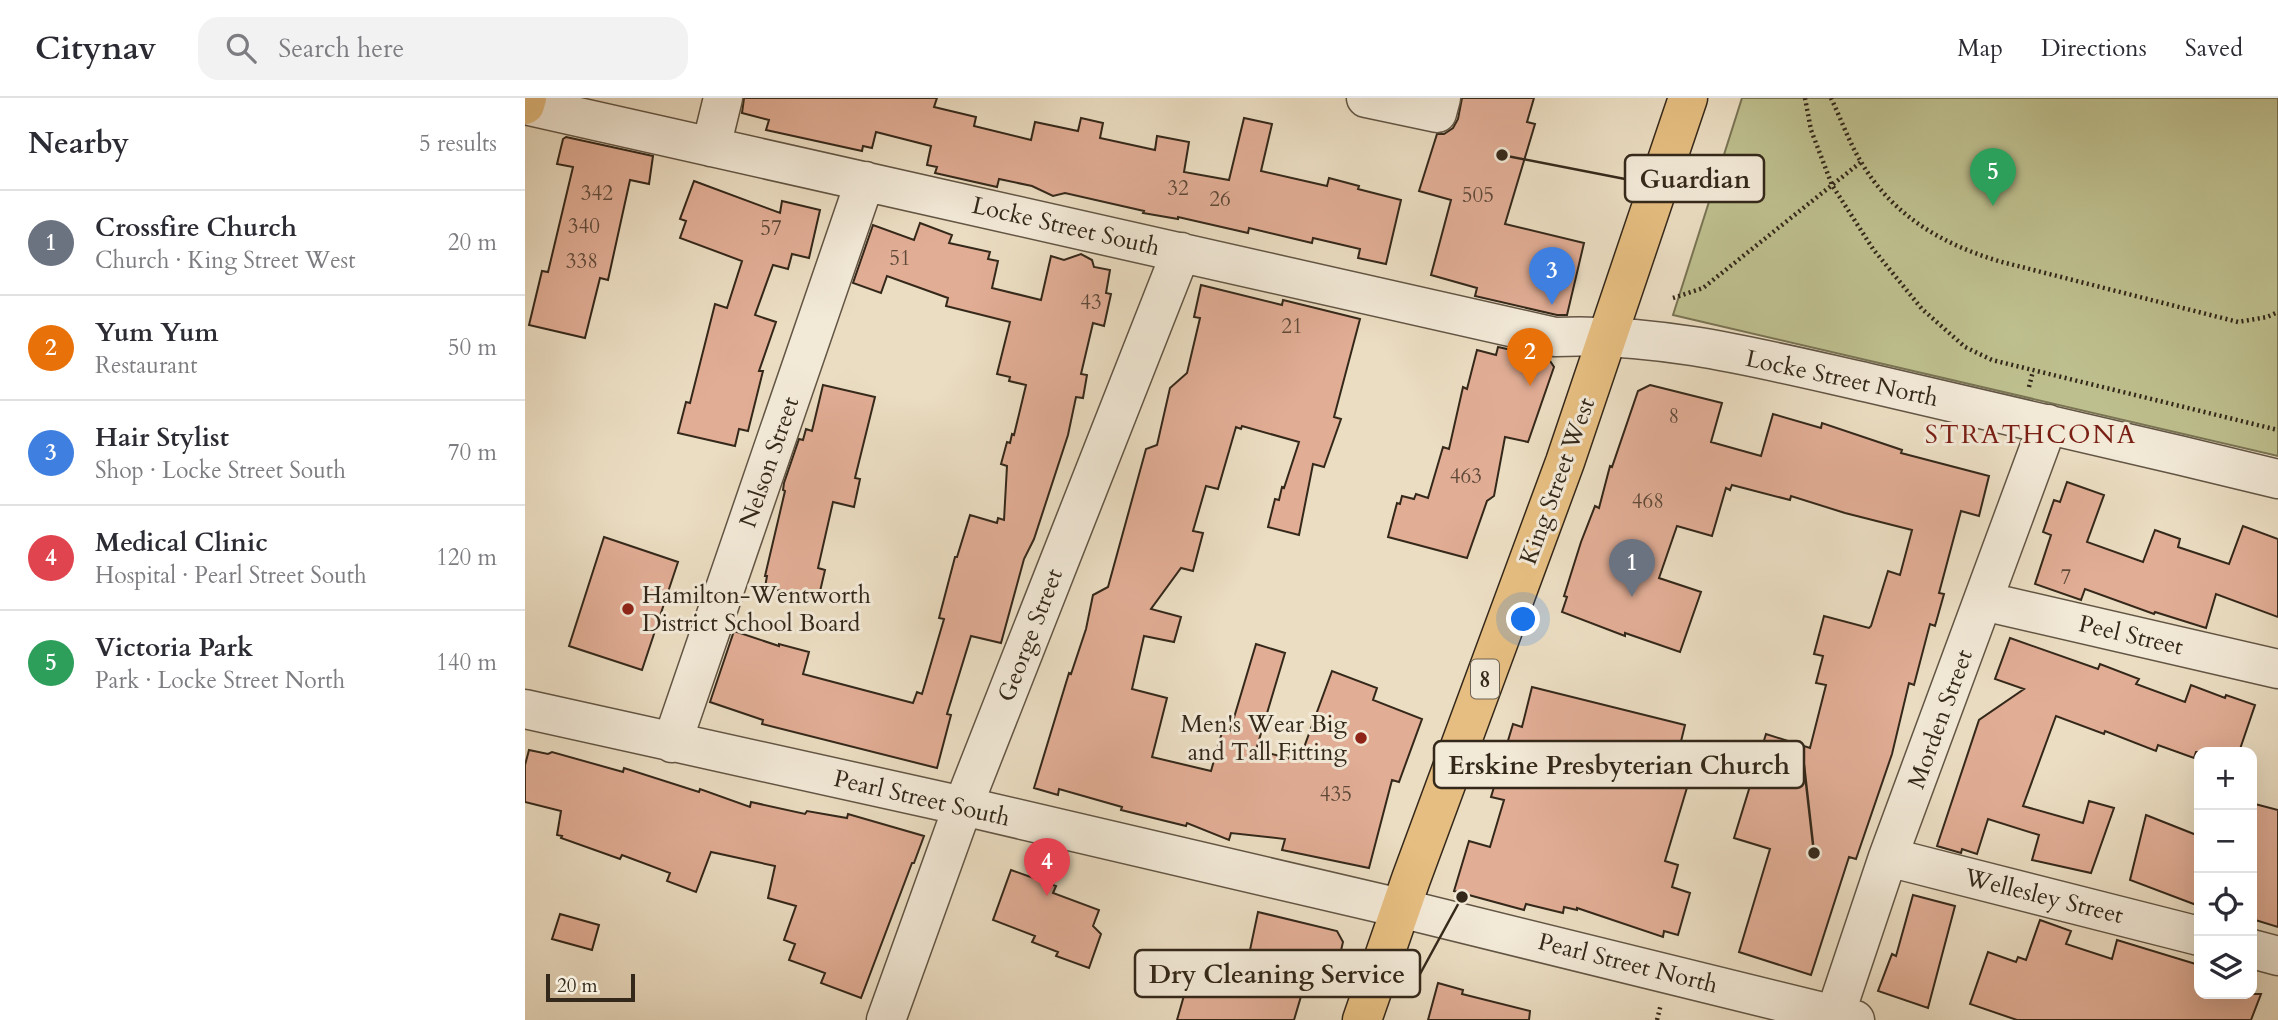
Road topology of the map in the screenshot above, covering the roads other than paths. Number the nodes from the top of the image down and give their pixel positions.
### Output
1 (527, 98) edge
2 (723, 98) edge
3 (1366, 98) edge
4 (1441, 98) edge
5 (1688, 98) edge
6 (525, 105) edge
7 (712, 146) junction
8 (865, 181) junction
9 (1181, 252) junction
10 (1608, 337) junction
11 (2048, 424) junction
12 (2278, 479) edge
13 (1983, 601) junction
14 (2278, 669) edge
15 (525, 709) edge
16 (673, 743) junction
17 (963, 806) junction
18 (1888, 857) junction
19 (1401, 908) junction
20 (2194, 935) edge
21 (2257, 950) edge
22 (2278, 956) edge
23 (1845, 1017) edge
24 (886, 1020) edge
25 (1362, 1020) edge

1 - 6 main road
2 - 7 street
3 - 4 street
5 - 10 main road, King Street West / 8
6 - 7 street, Locke Street South
7 - 8 street, Locke Street South
8 - 9 street, Locke Street South
8 - 16 street, Nelson Street
9 - 10 street, Locke Street South
9 - 17 street, George Street
10 - 11 street, Locke Street North
10 - 19 main road, King Street West / 8
11 - 12 street, Locke Street North
11 - 13 street, Morden Street
13 - 14 street, Peel Street
13 - 18 street, Morden Street
15 - 16 street, Pearl Street South
16 - 17 street, Pearl Street South
17 - 19 street, Pearl Street South
17 - 24 street, George Street
18 - 20 street, Wellesley Street
18 - 23 street, Morden Street
19 - 23 street, Pearl Street North
19 - 25 main road, King Street West / 8
21 - 22 street

